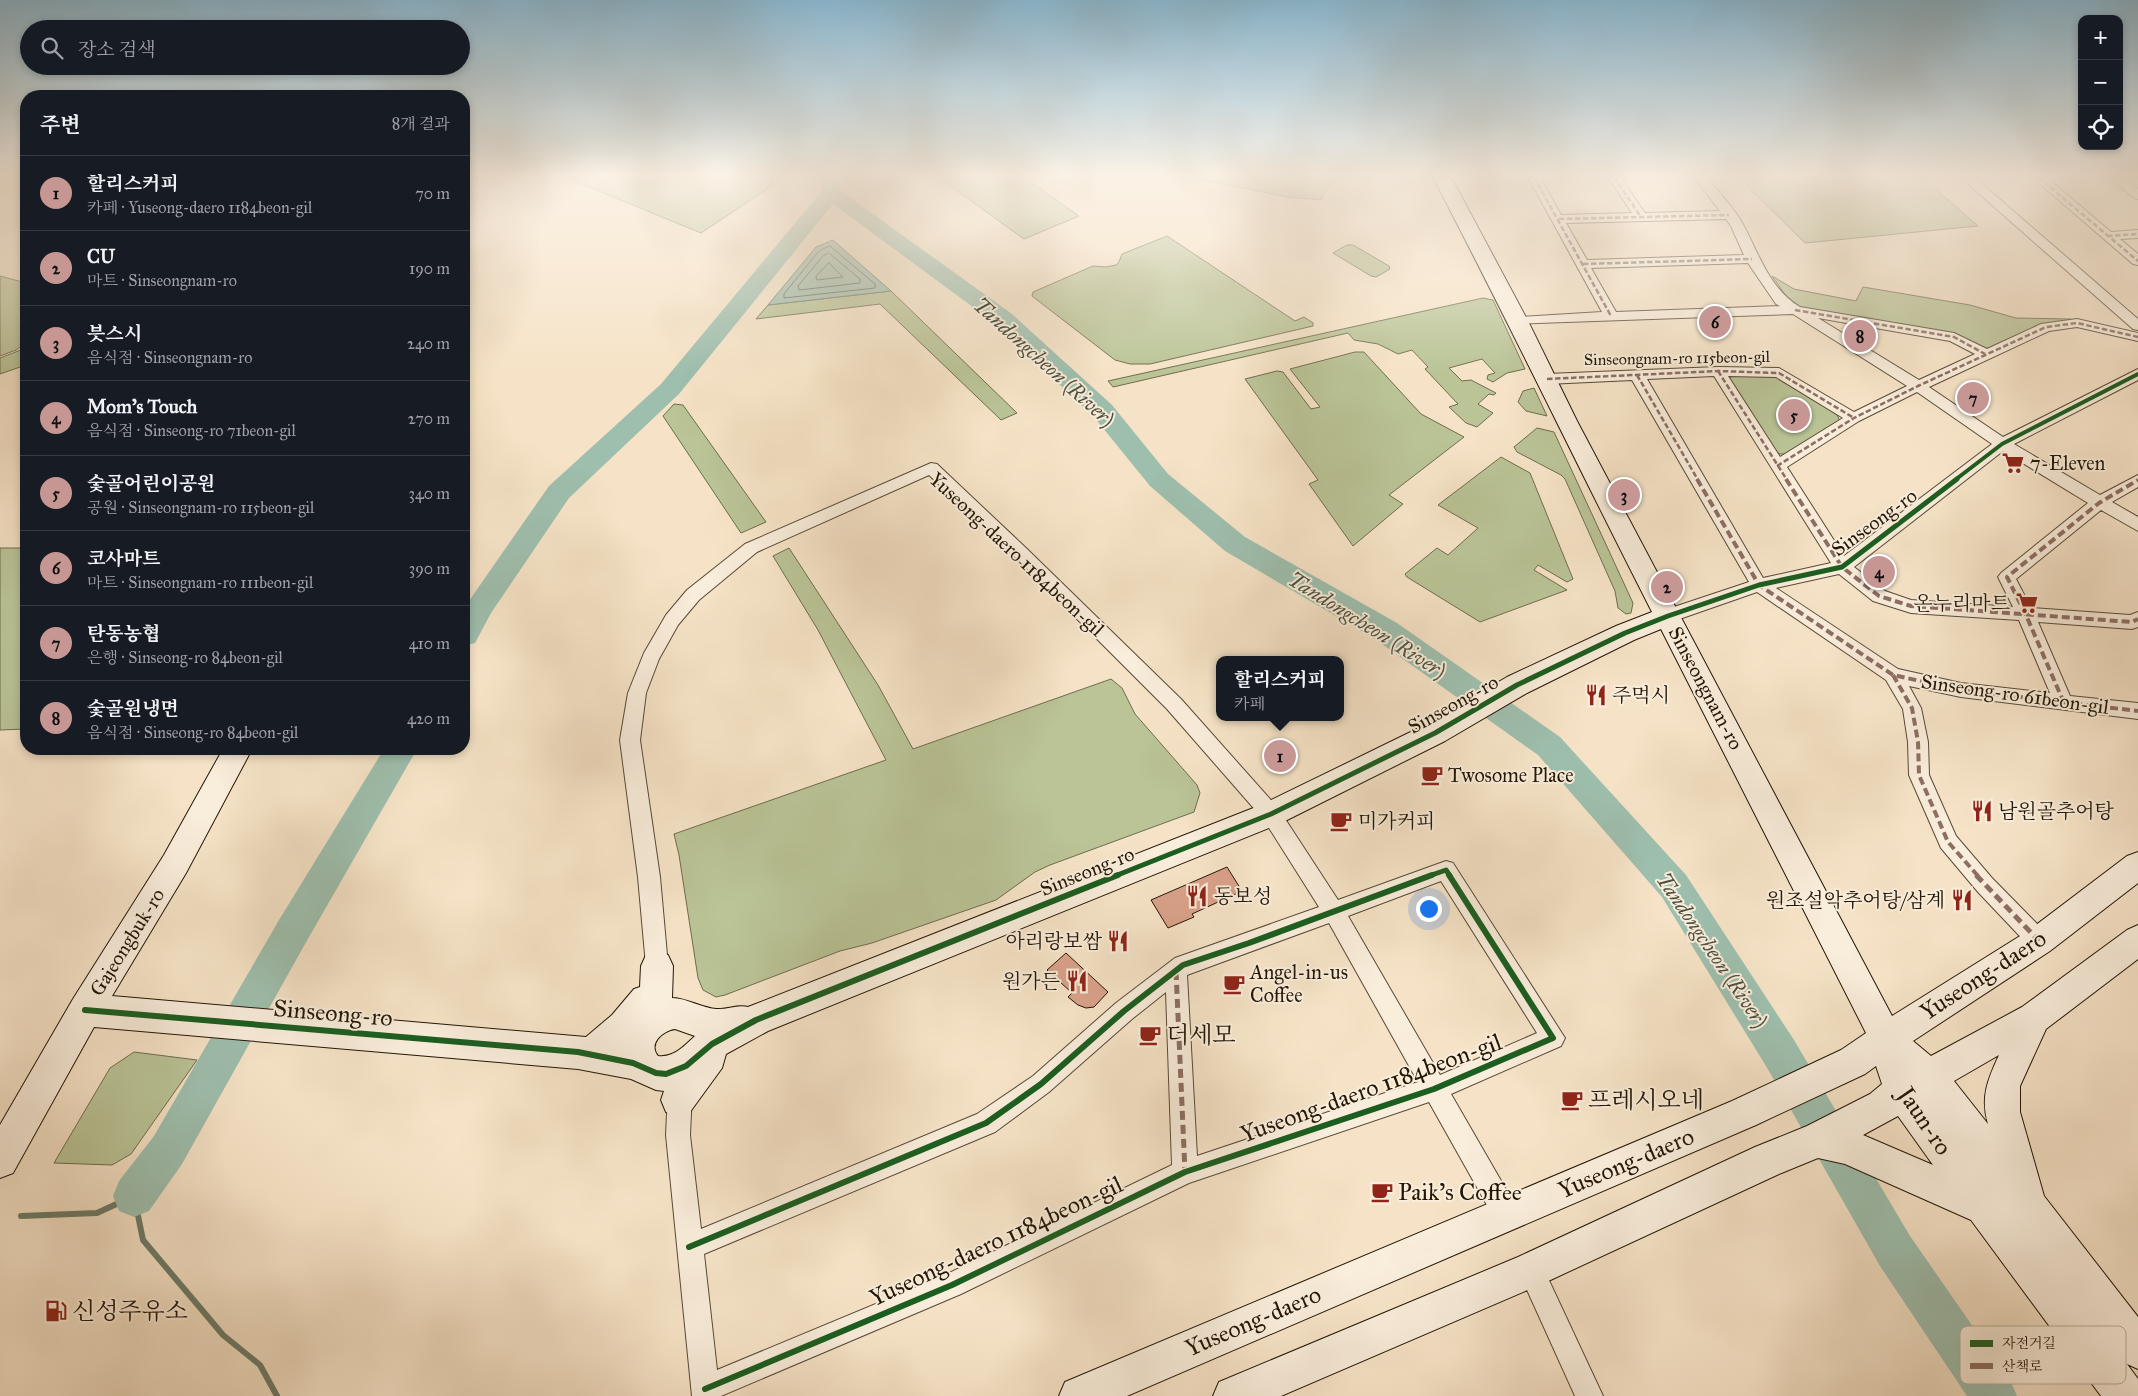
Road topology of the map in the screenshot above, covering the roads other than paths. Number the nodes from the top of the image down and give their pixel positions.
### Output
1 (1476, 242) edge
2 (1571, 242) edge
3 (1746, 242) edge
4 (2041, 242) edge
5 (2115, 242) edge
6 (1752, 259) junction
7 (2138, 261) edge
8 (1583, 264) junction
9 (1795, 310) junction
10 (1612, 316) junction
11 (1518, 321) junction
12 (2138, 326) edge
13 (2138, 337) edge
14 (1985, 354) junction
15 (1718, 371) junction
16 (2138, 374) edge
17 (1637, 375) junction
18 (1547, 379) junction
19 (1918, 386) junction
20 (1854, 418) junction
21 (2002, 444) junction
22 (1777, 466) junction
23 (2138, 480) edge
24 (2099, 503) junction
25 (2138, 525) edge
26 (1842, 567) junction
27 (1759, 585) junction
28 (2026, 615) junction
29 (1668, 616) junction
30 (2138, 619) edge
31 (1893, 675) junction
32 (2064, 702) junction
33 (2138, 711) edge
34 (235, 755) edge
35 (1271, 814) junction
36 (2138, 865) edge
37 (1334, 912) junction
38 (2138, 940) edge
39 (2039, 941) junction
40 (1176, 972) junction
41 (659, 978) junction
42 (85, 1010) junction
43 (687, 1017) junction
44 (2034, 1018) junction
45 (739, 1026) junction
46 (645, 1030) junction
47 (1886, 1040) junction
48 (592, 1053) junction
49 (671, 1078) junction
50 (1434, 1089) junction
51 (1904, 1091) junction
52 (678, 1135) joint
53 (1818, 1140) junction
54 (0, 1160) edge
55 (1185, 1172) junction
56 (1984, 1206) junction
57 (2030, 1208) junction
58 (1506, 1214) junction
59 (689, 1247) junction
60 (1531, 1270) junction
61 (2074, 1326) edge
62 (2120, 1326) edge
63 (2126, 1333) edge
64 (2138, 1349) edge
65 (2117, 1384) edge
66 (705, 1392) edge
67 (1079, 1396) edge
68 (1233, 1396) edge
69 (1589, 1396) edge
70 (2126, 1396) edge

1 - 11 street, Sinseongnam-ro
2 - 8 street
3 - 6 street
4 - 12 street
5 - 7 street
6 - 8 street
6 - 9 street
8 - 10 street
9 - 10 street
9 - 14 street
9 - 19 street
10 - 11 street
11 - 18 street, Sinseongnam-ro
13 - 14 street
14 - 19 street
15 - 17 street, Sinseongnam-ro 115beon-gil
15 - 20 street, Sinseongnam-ro 115beon-gil
15 - 22 street
16 - 21 street, Sinseong-ro
17 - 18 street, Sinseongnam-ro 115beon-gil
17 - 27 street
18 - 29 street, Sinseongnam-ro
19 - 20 street
19 - 21 street
20 - 22 street
21 - 24 street
21 - 26 street, Sinseong-ro
22 - 26 street
23 - 24 street
24 - 25 street
24 - 28 street
26 - 27 street, Sinseong-ro
26 - 28 street
27 - 29 street, Sinseong-ro
27 - 31 street, Sinseong-ro 61beon-gil
28 - 30 street
28 - 32 street
29 - 35 street, Sinseong-ro
29 - 47 street, Sinseongnam-ro
31 - 32 street, Sinseong-ro 61beon-gil
31 - 39 street, Sinseong-ro 61beon-gil
32 - 33 street, Sinseong-ro 61beon-gil
34 - 42 street, Gajeongbuk-ro
35 - 37 street, Yuseong-daero 1184beon-gil
35 - 41 street, Yuseong-daero 1184beon-gil
35 - 45 street, Sinseong-ro
36 - 39 street, Yuseong-daero
37 - 40 street, Yuseong-daero 1184beon-gil
37 - 50 street, Yuseong-daero 1184beon-gil
37 - 50 street, Yuseong-daero 1184beon-gil
38 - 44 street
39 - 47 street, Yuseong-daero
40 - 55 street
40 - 59 street, Yuseong-daero 1184beon-gil
41 - 43 street
41 - 45 street
41 - 46 street
41 - 48 street
42 - 48 street, Sinseong-ro
42 - 54 street, Gajeongbuk-ro
43 - 45 street
43 - 46 street
43 - 49 street
44 - 51 street
44 - 57 street
45 - 49 street
45 - 49 street
46 - 48 street
46 - 49 street
47 - 51 street, Jaun-ro
47 - 58 street, Yuseong-daero
48 - 49 street
49 - 52 street
50 - 55 street, Yuseong-daero 1184beon-gil
50 - 58 street, Yuseong-daero 1184beon-gil
51 - 53 street
51 - 56 street, Jaun-ro
51 - 57 street, Jaun-ro
52 - 59 street, Yuseong-daero 1184beon-gil
53 - 56 street
53 - 60 street
55 - 66 street, Yuseong-daero 1184beon-gil
56 - 61 street, Jaun-ro
57 - 62 street, Jaun-ro
58 - 67 street, Yuseong-daero
59 - 66 street, Yuseong-daero 1184beon-gil
60 - 68 street
60 - 69 street
63 - 64 street, Jaun-ro
65 - 70 street, Jaun-ro

